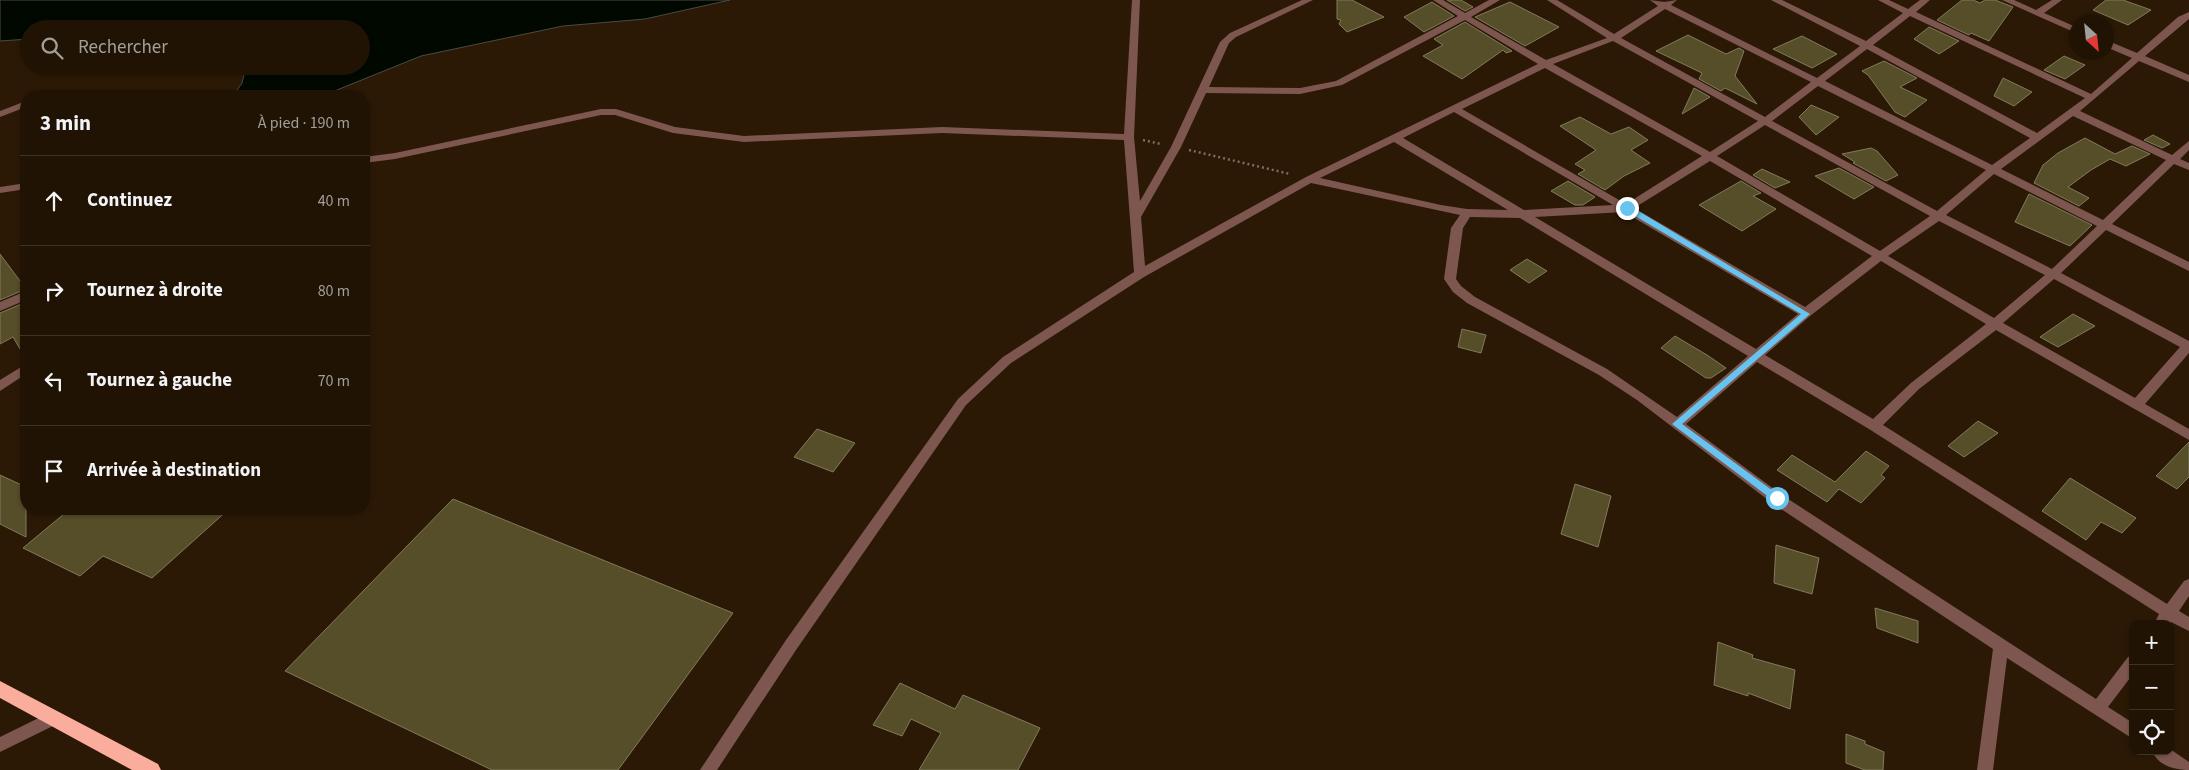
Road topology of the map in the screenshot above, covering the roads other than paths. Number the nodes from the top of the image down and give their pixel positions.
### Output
1 (1136, 0) edge
2 (1309, 0) edge
3 (1436, 0) edge
4 (1496, 0) edge
5 (1550, 0) edge
6 (1654, 0) edge
7 (1673, 0) edge
8 (1775, 0) edge
9 (1882, 0) edge
10 (1926, 0) edge
11 (2006, 0) edge
12 (2058, 0) edge
13 (1664, 6) junction
14 (1910, 13) junction
15 (2036, 13) junction
16 (2189, 15) edge
17 (1467, 16) junction
18 (2069, 27) edge
19 (1614, 38) junction
20 (1868, 46) junction
21 (2114, 47) edge
22 (2140, 58) junction
23 (1545, 64) junction
24 (2189, 79) edge
25 (1820, 82) junction
26 (1202, 90) junction
27 (2092, 98) junction
28 (20, 106) edge
29 (1455, 109) junction
30 (2073, 112) junction
31 (0, 114) edge
32 (1767, 120) junction
33 (1129, 136) junction
34 (1394, 137) junction
35 (2037, 137) junction
36 (2189, 144) edge
37 (1710, 156) junction
38 (2172, 158) junction
39 (370, 159) edge
40 (2189, 166) edge
41 (1992, 170) junction
42 (1310, 179) junction
43 (20, 187) edge
44 (0, 190) edge
45 (1627, 208) junction
46 (1467, 213) junction
47 (1521, 214) junction
48 (1136, 216) junction
49 (1938, 216) junction
50 (2105, 226) junction
51 (1880, 256) junction
52 (2189, 267) edge
53 (1140, 274) junction
54 (2053, 274) junction
55 (20, 298) edge
56 (0, 307) edge
57 (1806, 314) junction
58 (1995, 324) junction
59 (2189, 345) edge
60 (1758, 356) junction
61 (20, 372) edge
62 (0, 386) edge
63 (2137, 405) junction
64 (1676, 424) junction
65 (1874, 426) junction
66 (2189, 435) edge
67 (2189, 586) edge
68 (2165, 618) edge
69 (2189, 625) edge
70 (2001, 646) junction
71 (2131, 665) edge
72 (0, 689) edge
73 (2098, 708) junction
74 (53, 718) junction
75 (2129, 729) edge
76 (0, 745) edge
77 (2166, 755) edge
78 (151, 770) edge
79 (708, 770) edge
80 (1985, 770) edge
81 (2187, 770) edge

1 - 33 street
2 - 26 street
3 - 17 street
4 - 17 street
5 - 19 street
6 - 13 street
7 - 13 street
8 - 20 street
9 - 14 street
10 - 14 street
11 - 15 street
12 - 15 street
13 - 19 street
13 - 25 street
14 - 20 street
14 - 27 street
15 - 18 street
16 - 22 street
17 - 23 street
17 - 26 street
19 - 23 street
19 - 32 street
20 - 25 street
20 - 35 street
21 - 22 street
22 - 24 street
22 - 27 street
23 - 29 street
23 - 37 street
25 - 32 street
25 - 41 street
26 - 48 street
27 - 30 street
28 - 31 street
29 - 34 street
29 - 45 street
30 - 35 street
30 - 38 street
32 - 37 street
32 - 49 street
33 - 39 street
33 - 48 street
34 - 42 street
34 - 47 street
35 - 41 street
36 - 38 street
37 - 45 street
37 - 51 street
38 - 40 street
38 - 50 street
41 - 49 street
41 - 50 street
42 - 46 street
42 - 53 street
43 - 44 street
45 - 47 street
45 - 57 street
46 - 47 street
46 - 64 street
47 - 60 street
48 - 53 street
49 - 51 street
49 - 54 street
50 - 52 street
50 - 54 street
51 - 57 street
51 - 58 street
53 - 79 street
54 - 58 street
54 - 59 street
55 - 56 street
57 - 60 street
58 - 63 street
58 - 65 street
59 - 63 street
60 - 64 street
60 - 65 street
61 - 62 street
63 - 66 street
64 - 70 street
65 - 68 street
67 - 68 street
68 - 69 street
70 - 73 street
70 - 80 street
71 - 73 street
72 - 74 highway
73 - 75 street
74 - 76 street
74 - 78 highway
77 - 81 street

